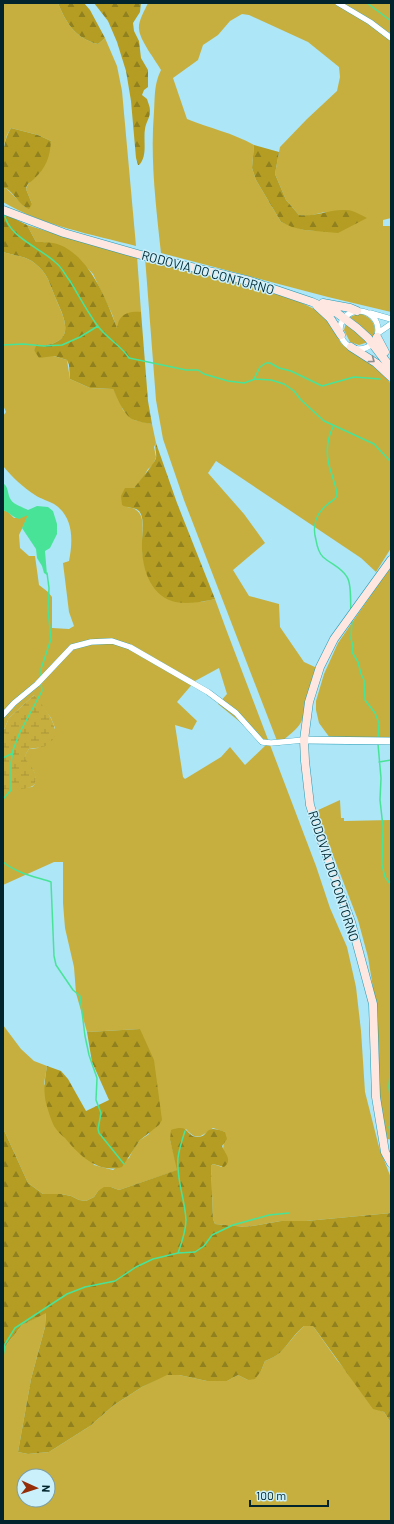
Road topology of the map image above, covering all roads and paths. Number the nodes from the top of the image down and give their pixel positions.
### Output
1 (338, 3) edge
2 (391, 38) edge
3 (3, 210) edge
4 (312, 302) junction
5 (357, 311) junction
6 (367, 312) junction
7 (344, 318) junction
8 (391, 319) edge
9 (391, 324) edge
10 (341, 335) junction
11 (376, 338) junction
12 (351, 347) junction
13 (391, 365) edge
14 (391, 368) edge
15 (391, 377) edge
16 (391, 560) edge
17 (3, 715) edge
18 (304, 740) junction
19 (391, 741) edge
20 (391, 1163) edge

1 - 2 street
3 - 4 main road, RODOVIA DO CONTORNO
4 - 5 main road
4 - 7 main road, RODOVIA DO CONTORNO
4 - 10 main road
5 - 6 street
5 - 7 street
6 - 8 street
6 - 11 street
7 - 10 street
7 - 11 main road, RODOVIA DO CONTORNO
9 - 11 street
10 - 12 street
11 - 12 street
11 - 13 main road
11 - 14 main road, RODOVIA DO CONTORNO
12 -> 15 main road
16 - 18 main road, RODOVIA DO CONTORNO
17 - 18 street
18 - 19 street
18 - 20 main road, RODOVIA DO CONTORNO

